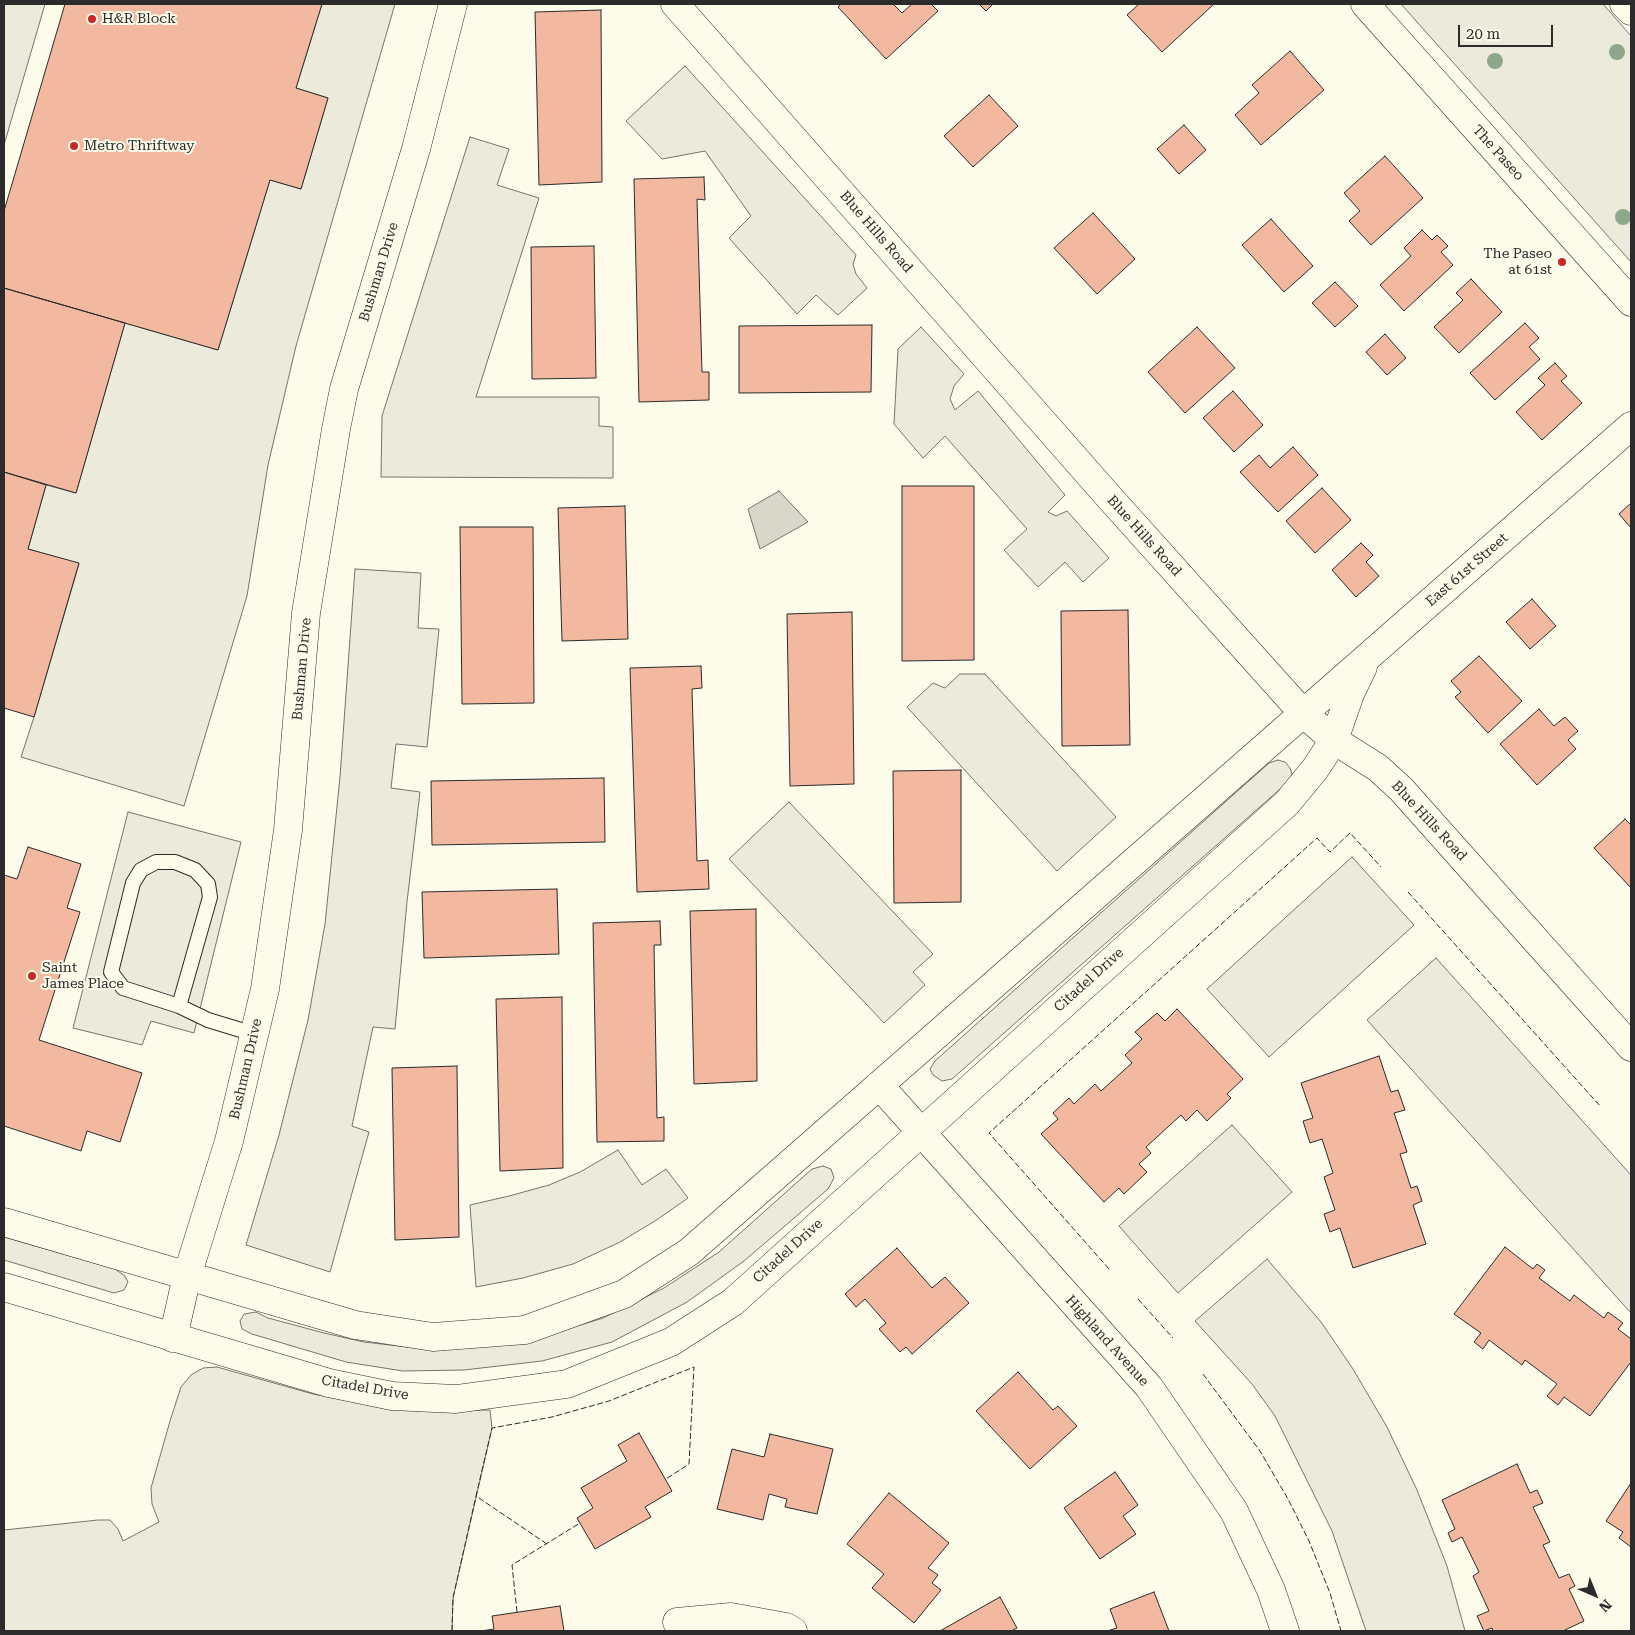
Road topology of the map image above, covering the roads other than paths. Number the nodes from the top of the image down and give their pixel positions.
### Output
1 (453, 4) edge
2 (676, 4) edge
3 (1365, 4) edge
4 (1624, 4) edge
5 (1631, 12) edge
6 (1631, 302) edge
7 (1631, 426) edge
8 (1369, 656) junction
9 (1303, 713) junction
10 (1334, 740) junction
11 (180, 1006) junction
12 (254, 1034) junction
13 (1631, 1047) edge
14 (879, 1085) junction
15 (921, 1132) junction
16 (4, 1222) edge
17 (187, 1276) junction
18 (4, 1287) edge
19 (173, 1338) junction
20 (677, 1622) dead end
21 (793, 1631) edge
22 (1285, 1631) edge

1 - 12 street, Bushman Drive
2 - 9 street, Blue Hills Road
3 - 6 street, The Paseo
4 - 5 street
7 - 8 street, East 61st Street
8 - 9 street, East 61st Street
8 - 10 street, Citadel Drive
9 - 10 street, Blue Hills Road
9 - 14 street
10 - 13 street, Blue Hills Road
10 - 15 street, Citadel Drive
11 - 11 lane
11 - 12 lane
12 - 17 street, Bushman Drive
14 - 15 street, Highland Avenue
14 - 17 street
15 - 19 street, Citadel Drive
15 - 22 street, Highland Avenue
16 - 17 street
17 - 19 street, Bushman Drive
18 - 19 street, Citadel Drive
20 - 21 street

